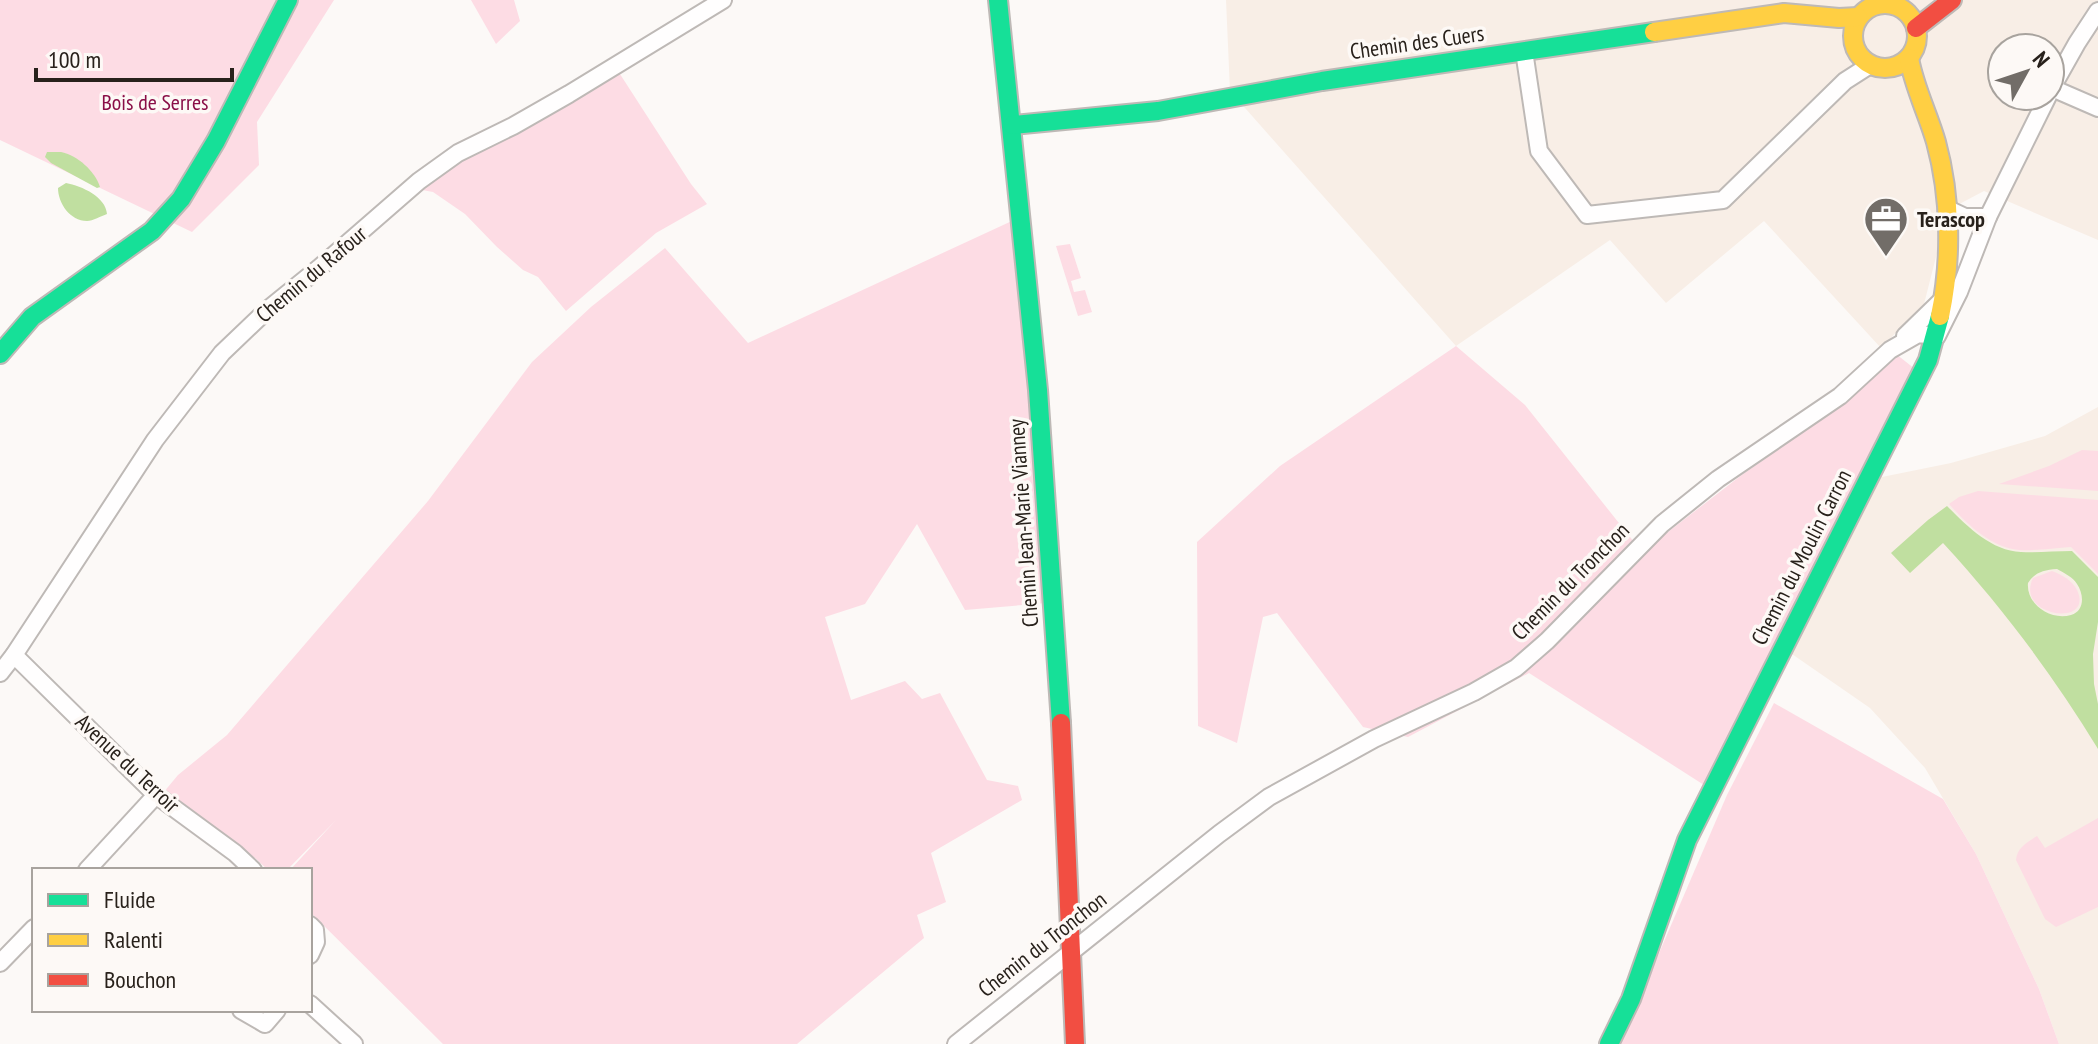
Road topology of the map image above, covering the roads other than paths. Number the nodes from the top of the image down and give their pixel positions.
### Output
1 (288, 0) edge
2 (723, 0) edge
3 (998, 0) edge
4 (1950, 0) edge
5 (1896, 8) edge
6 (2098, 11) edge
7 (1858, 17) junction
8 (1828, 19) junction
9 (1524, 51) junction
10 (1860, 54) junction
11 (1901, 62) junction
12 (2066, 63) edge
13 (2066, 97) edge
14 (2098, 108) edge
15 (2040, 112) edge
16 (1013, 125) junction
17 (1948, 209) junction
18 (1988, 217) junction
19 (1941, 301) junction
20 (1937, 336) junction
21 (1890, 350) junction
22 (0, 354) edge
23 (5, 663) edge
24 (156, 795) junction
25 (89, 868) edge
26 (248, 868) edge
27 (312, 927) edge
28 (32, 930) edge
29 (1072, 950) junction
30 (312, 951) edge
31 (0, 963) edge
32 (312, 1006) edge
33 (244, 1012) edge
34 (275, 1012) edge
35 (354, 1044) edge
36 (956, 1044) edge
37 (1075, 1044) edge
38 (1609, 1044) edge

1 - 22 street
2 - 23 street, Chemin du Rafour
3 - 16 street, Chemin Jean-Marie Vianney
4 - 5 street
5 - 7 street
5 - 11 street
6 - 12 street, Chemin du Moulin Carron
7 - 8 street, Chemin des Cuers
7 - 10 street
8 - 9 street, Chemin des Cuers
8 - 10 street
9 - 10 street
9 - 16 street, Chemin des Cuers
10 - 11 street
11 - 17 street
13 - 14 street
15 - 18 street, Chemin du Moulin Carron
16 - 29 street, Chemin Jean-Marie Vianney
17 - 18 street
17 - 19 street
18 - 20 street, Chemin du Moulin Carron
19 - 20 street
19 - 21 street
20 - 21 street, Chemin du Tronchon
20 - 38 street, Chemin du Moulin Carron
21 - 29 street, Chemin du Tronchon
23 - 24 street, Avenue du Terroir
24 - 25 street
24 - 26 street, Avenue du Terroir
27 - 30 street
28 - 31 street
29 - 36 street, Chemin du Tronchon
29 - 37 street, Chemin Jean-Marie Vianney
32 - 35 street
33 - 34 street

